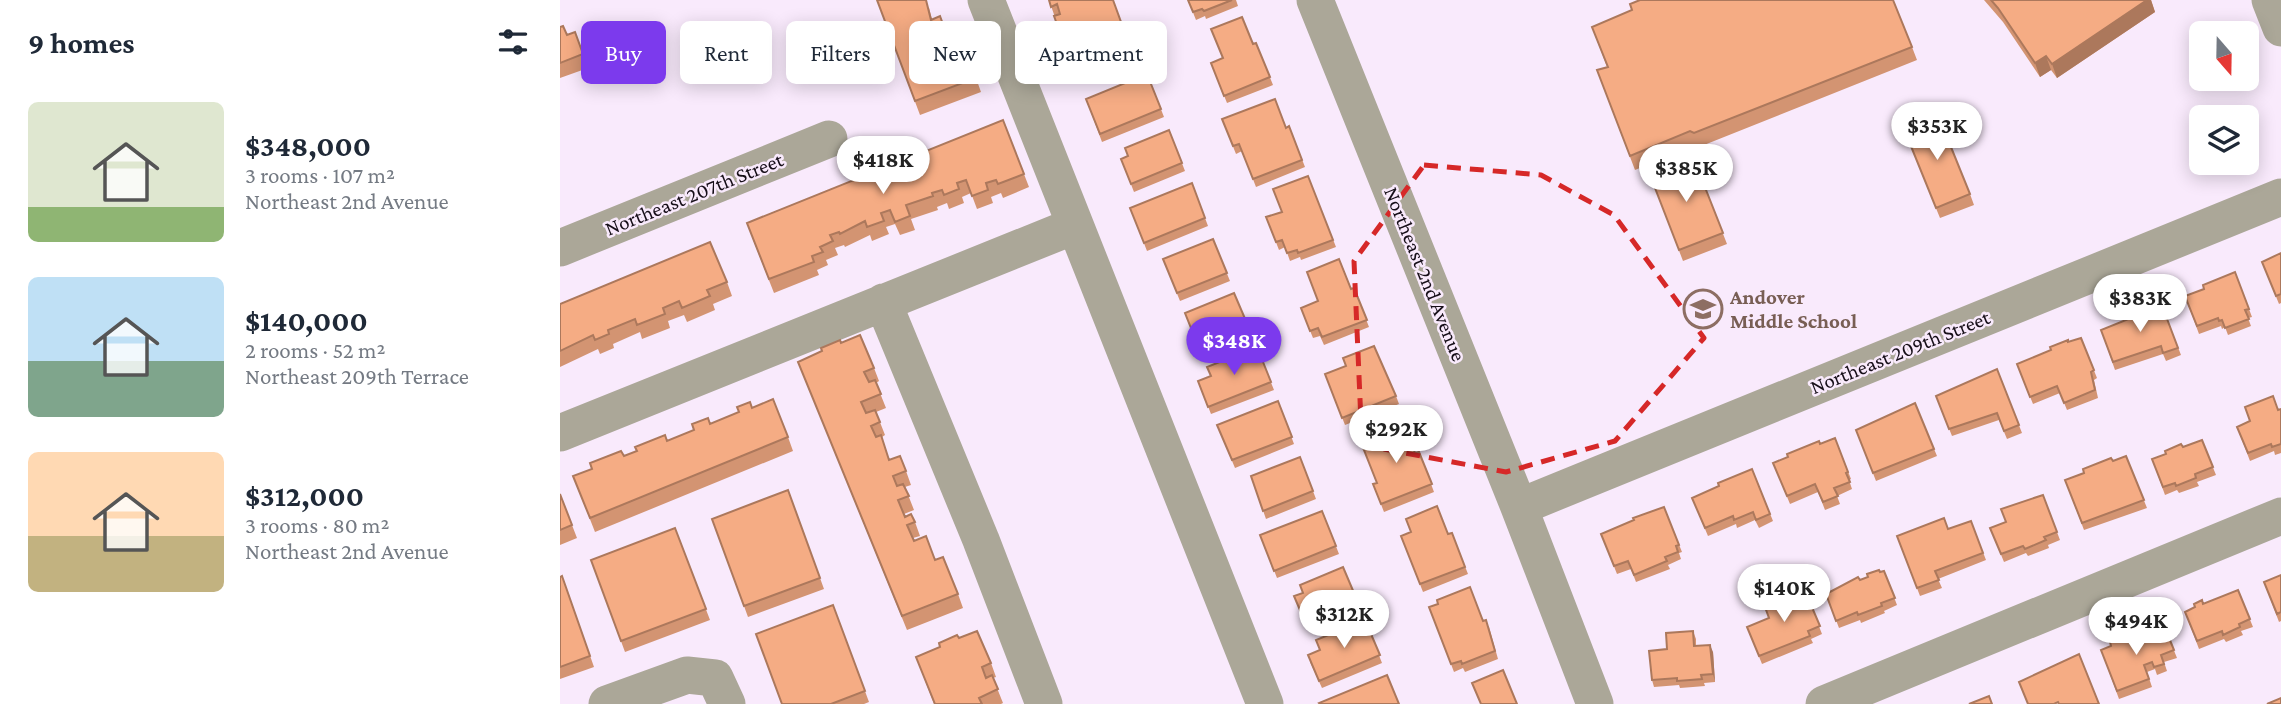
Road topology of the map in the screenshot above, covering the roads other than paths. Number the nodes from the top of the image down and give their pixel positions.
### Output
1 (986, 0) edge
2 (1315, 0) edge
3 (2270, 0) edge
4 (2281, 28) edge
5 (829, 139) dead end
6 (2281, 197) edge
7 (1074, 226) junction
8 (560, 248) edge
9 (883, 302) junction
10 (560, 433) edge
11 (1519, 507) junction
12 (2281, 516) edge
13 (607, 704) edge
14 (727, 704) edge
15 (1044, 704) edge
16 (1265, 704) edge
17 (1595, 704) edge
18 (1824, 704) edge

1 - 7 street
2 - 11 street, Northeast 2nd Avenue
3 - 4 street
5 - 8 street, Northeast 207th Street
6 - 11 street, Northeast 209th Street
7 - 9 street
7 - 16 street
9 - 10 street
9 - 15 street
11 - 17 street, Northeast 2nd Avenue
12 - 18 street
13 - 14 street

